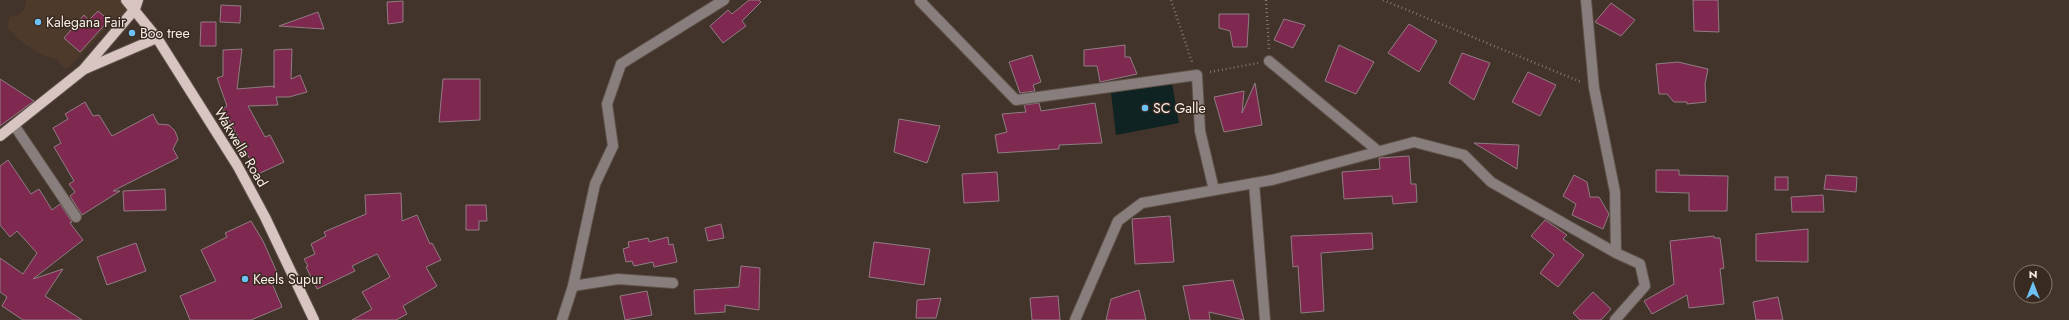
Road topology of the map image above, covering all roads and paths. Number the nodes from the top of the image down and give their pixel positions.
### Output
1 (126, 0) edge
2 (724, 0) edge
3 (922, 0) edge
4 (1171, 0) edge
5 (1266, 0) edge
6 (1384, 0) edge
7 (1586, 0) edge
8 (136, 4) edge
9 (157, 38) junction
10 (1269, 60) junction
11 (83, 70) junction
12 (1197, 75) junction
13 (1594, 88) junction
14 (14, 125) junction
15 (0, 136) edge
16 (1378, 151) junction
17 (1254, 183) junction
18 (1214, 190) junction
19 (76, 217) dead end
20 (1616, 253) junction
21 (673, 284) dead end
22 (573, 286) junction
23 (314, 320) edge
24 (562, 320) edge
25 (1075, 320) edge
26 (1265, 320) edge
27 (1615, 320) edge

1 - 8 main road, Wakwella Road
2 - 22 street
3 - 12 street
4 - 12 path
5 - 10 path
6 - 13 path
7 - 13 street
8 - 9 main road, Wakwella Road
8 - 11 main road
9 - 11 main road
9 - 23 main road, Wakwella Road
10 - 12 path
10 - 16 street
11 - 14 main road
12 - 18 street
13 - 20 street
14 - 15 main road
14 - 19 street
16 - 17 street
16 - 20 street
17 - 18 street
17 - 26 street
18 - 25 street
20 - 27 street
21 - 22 street
22 - 24 street

